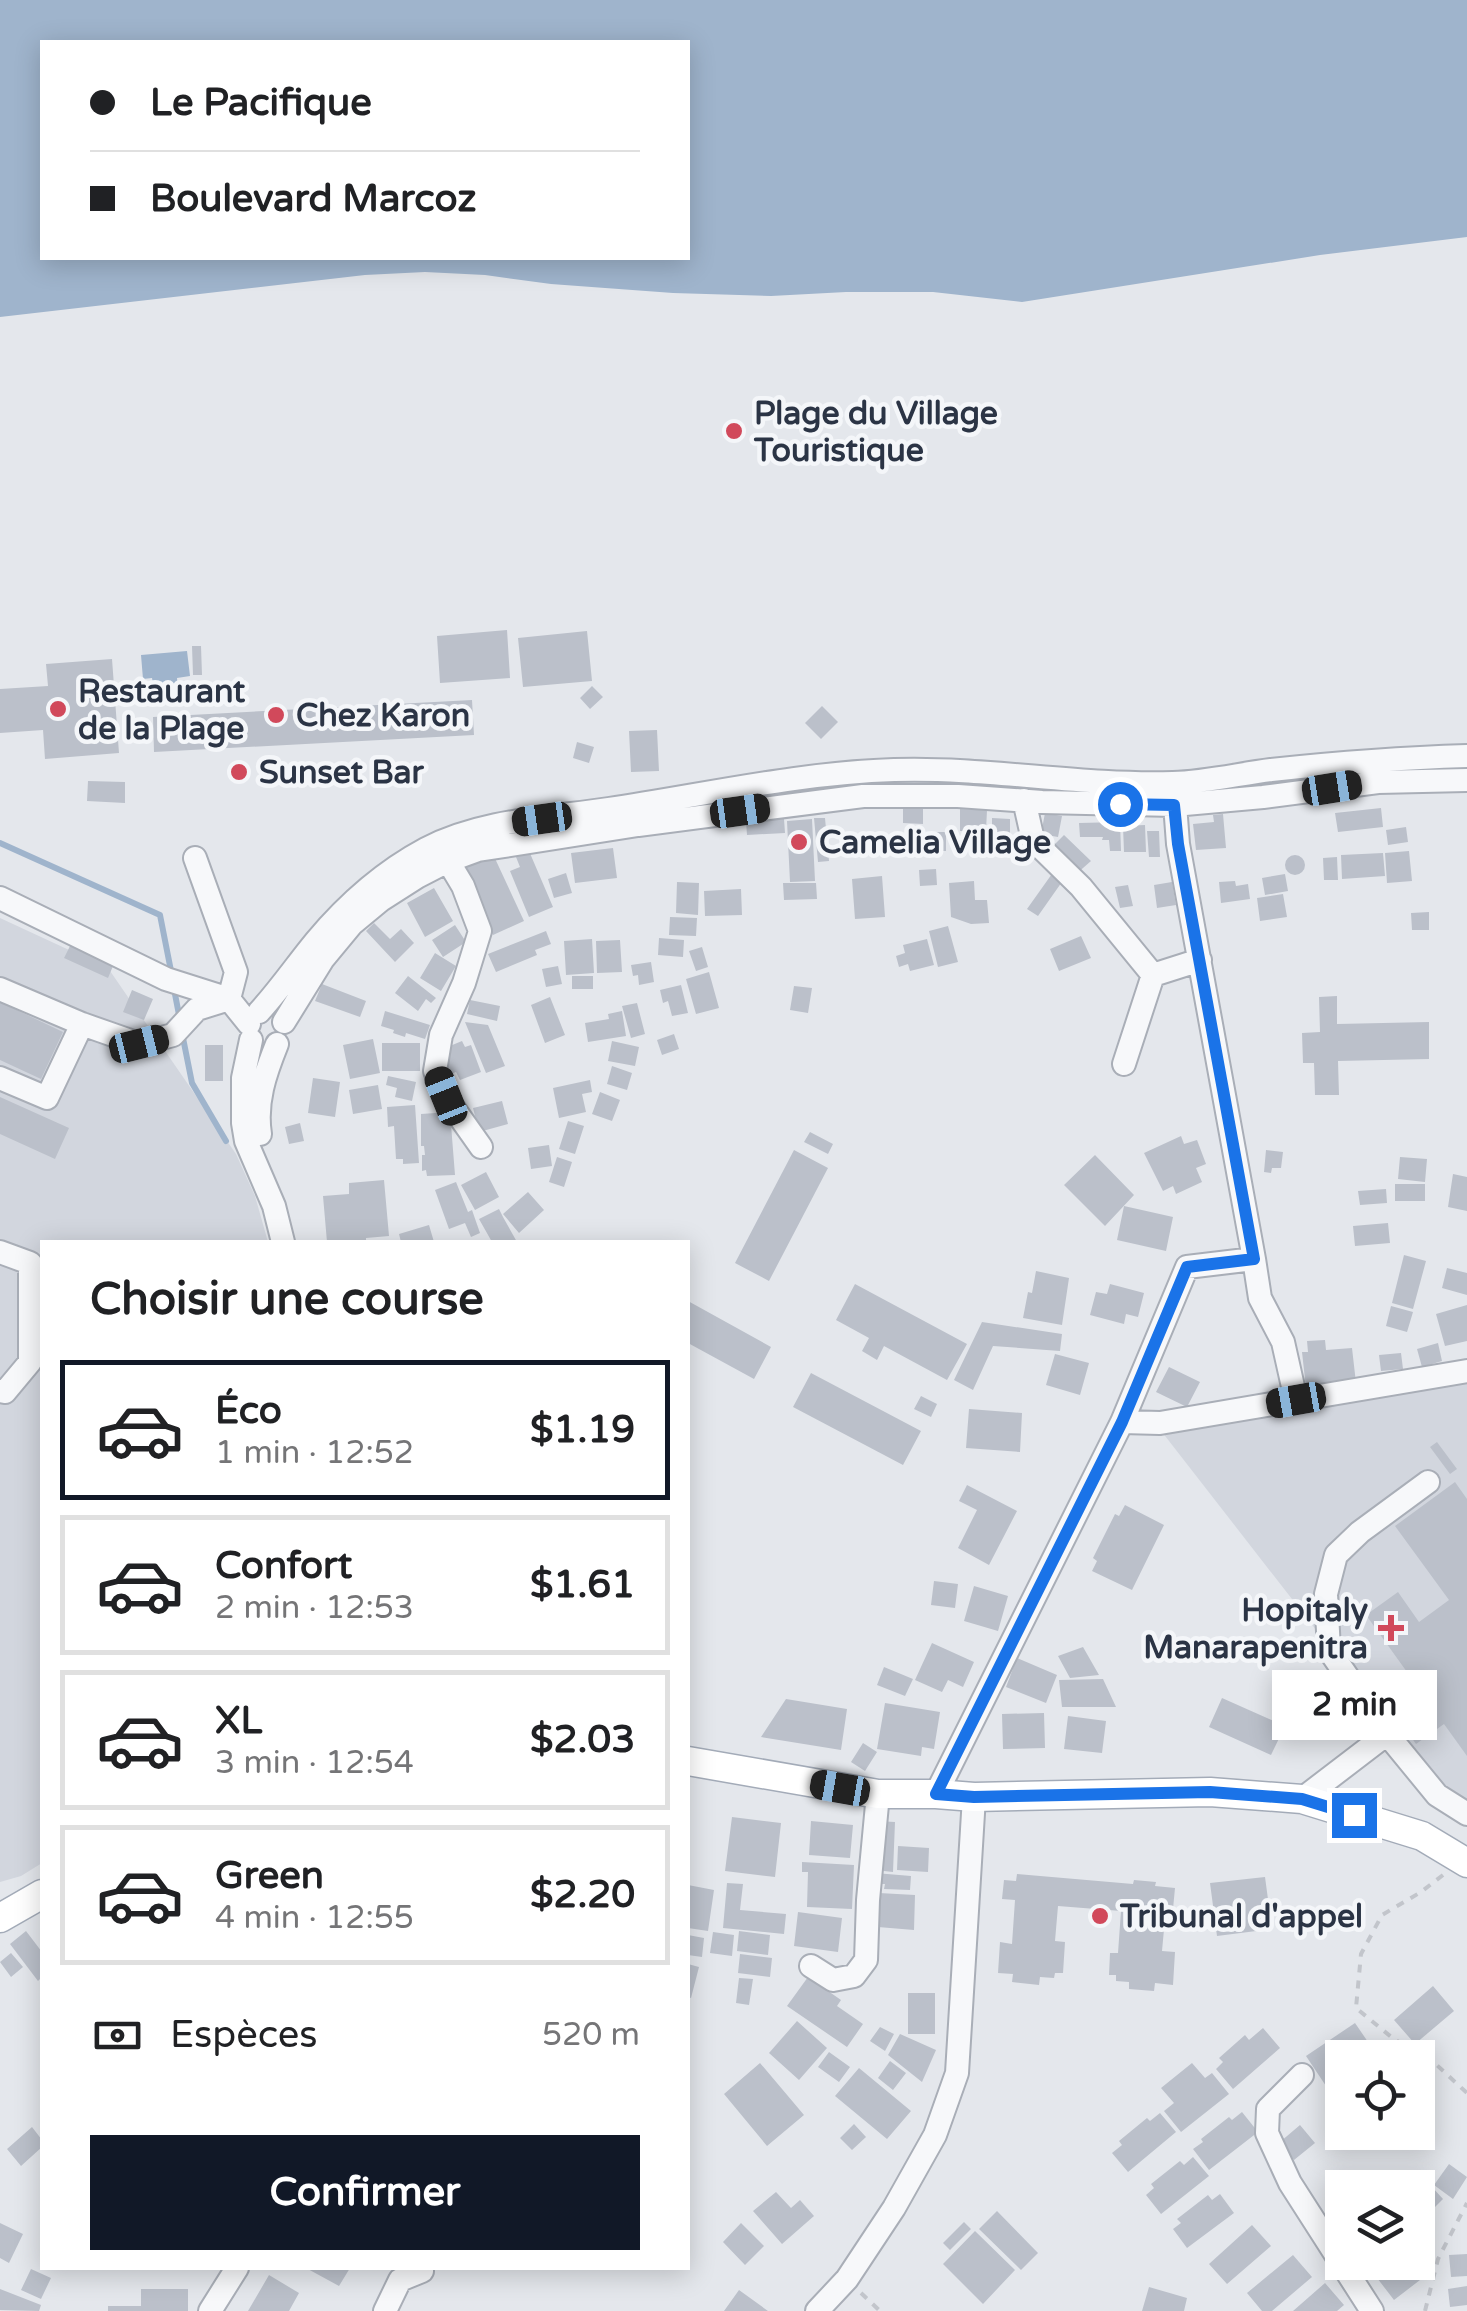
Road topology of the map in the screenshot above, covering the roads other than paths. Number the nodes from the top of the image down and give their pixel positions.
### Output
1 (1467, 756) edge
2 (1467, 780) edge
3 (1174, 794) junction
4 (1024, 800) junction
5 (194, 858) dead end
6 (448, 861) junction
7 (0, 898) edge
8 (1200, 960) junction
9 (1152, 975) junction
10 (0, 989) edge
11 (196, 999) junction
12 (229, 999) junction
13 (82, 1024) junction
14 (253, 1025) junction
15 (281, 1033) junction
16 (1124, 1064) dead end
17 (0, 1078) edge
18 (482, 1146) dead end
19 (283, 1227) edge
20 (0, 1252) edge
21 (1254, 1259) junction
22 (1467, 1370) edge
23 (0, 1391) edge
24 (1296, 1400) junction
25 (1122, 1422) junction
26 (1428, 1482) dead end
27 (1387, 1734) junction
28 (690, 1761) edge
29 (878, 1794) junction
30 (936, 1794) junction
31 (974, 1797) junction
32 (1302, 1799) junction
33 (1467, 1814) edge
34 (1465, 1862) edge
35 (40, 1895) edge
36 (0, 1918) edge
37 (810, 1966) dead end
38 (1302, 2075) dead end
39 (236, 2270) edge
40 (422, 2271) dead end
41 (210, 2311) edge
42 (385, 2311) edge
43 (817, 2311) edge
44 (1372, 2311) edge

1 - 3 street
2 - 3 street
3 - 4 street
3 - 8 street
3 - 14 street
4 - 6 street
4 - 9 street
5 - 12 street
6 - 15 street
6 - 18 street
7 - 11 street
8 - 9 street
8 - 21 street
9 - 16 street
10 - 13 street
11 - 12 street
11 - 13 street
12 - 14 street
13 - 17 street
14 - 15 street
14 - 15 street
14 - 19 street
15 - 19 street
20 - 23 street
21 - 24 street
21 - 25 street
22 - 24 street
24 - 25 street
25 - 30 street
26 - 27 street
27 - 32 street
27 - 33 street
28 - 29 main road
29 - 30 main road
29 - 37 street
30 - 31 main road
31 - 32 main road
31 - 43 street
32 - 34 main road
35 - 36 main road
38 - 44 street
39 - 41 street
40 - 42 street

